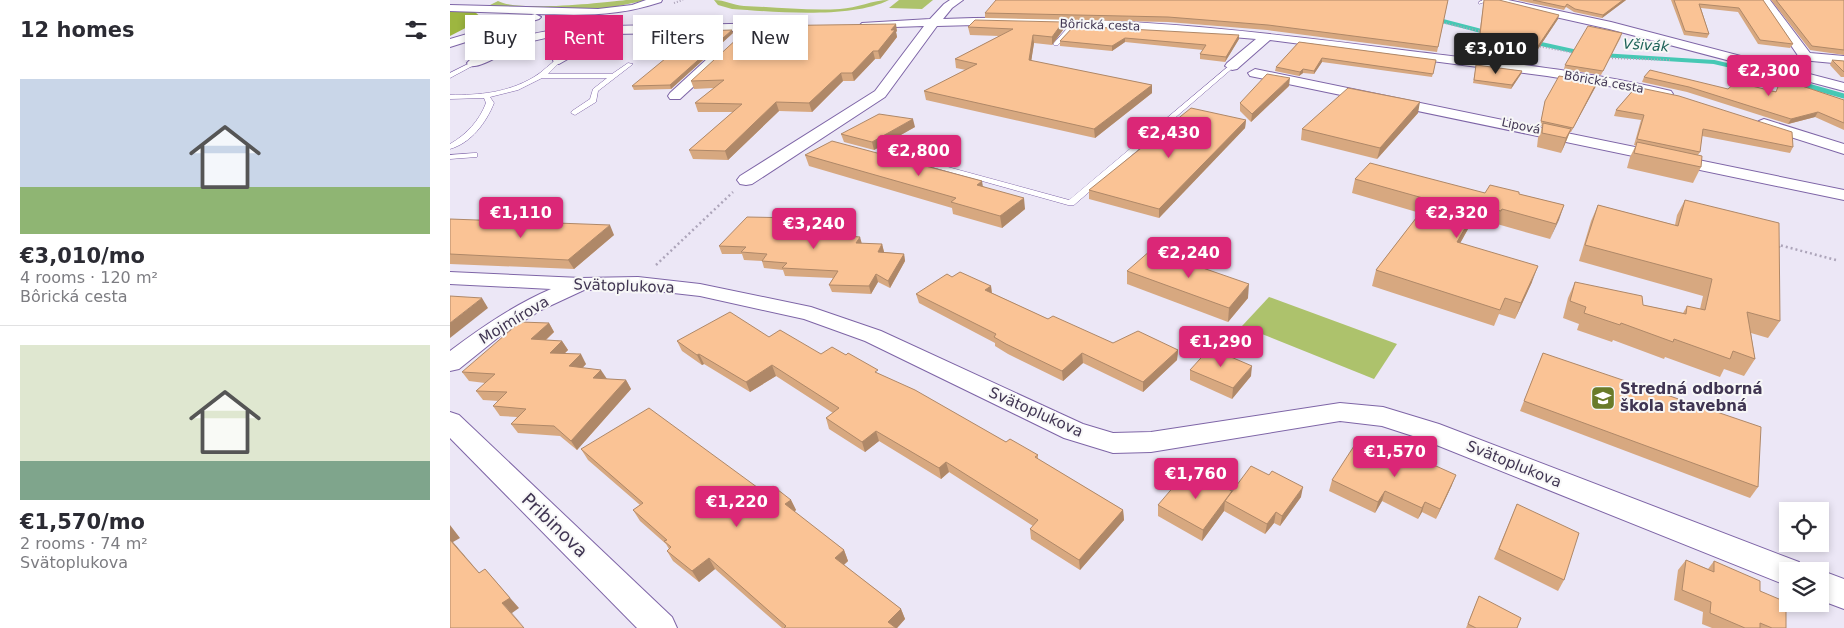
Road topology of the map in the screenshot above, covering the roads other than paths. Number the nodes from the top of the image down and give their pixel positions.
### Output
1 (657, 0) edge
2 (958, 0) edge
3 (1765, 0) edge
4 (1494, 1) edge
5 (450, 8) edge
6 (633, 8) junction
7 (488, 9) junction
8 (535, 11) junction
9 (570, 12) junction
10 (500, 15) edge
11 (522, 15) edge
12 (529, 15) edge
13 (535, 16) edge
14 (933, 23) junction
15 (1075, 24) junction
16 (623, 26) edge
17 (856, 26) edge
18 (733, 28) edge
19 (623, 30) edge
20 (545, 34) edge
21 (1267, 36) junction
22 (465, 37) edge
23 (465, 38) edge
24 (451, 43) edge
25 (733, 43) edge
26 (1056, 44) edge
27 (559, 60) edge
28 (1844, 60) edge
29 (474, 63) joint
30 (630, 64) dead end
31 (1232, 66) joint
32 (1255, 73) dead end
33 (450, 76) edge
34 (541, 76) junction
35 (614, 76) junction
36 (1844, 87) edge
37 (486, 96) junction
38 (676, 96) dead end
39 (450, 97) edge
40 (1681, 98) edge
41 (575, 113) dead end
42 (1749, 119) edge
43 (450, 147) edge
44 (1844, 149) edge
45 (474, 155) dead end
46 (450, 157) edge
47 (911, 160) edge
48 (746, 180) road end
49 (1844, 196) edge
50 (450, 278) edge
51 (581, 284) junction
52 (450, 363) edge
53 (450, 422) edge
54 (1779, 568) edge
55 (1829, 588) edge
56 (1844, 594) edge
57 (660, 628) edge

1 - 6 street
2 - 14 street
3 - 28 street
4 - 36 street
5 - 7 street
6 - 9 street
6 - 16 street
7 - 8 street
7 - 10 street
8 - 9 street
8 - 11 street
8 - 12 street
9 - 13 street
14 - 15 street, Bôrická cesta
14 - 17 street, Bôrická cesta
14 - 48 street
15 - 21 street, Bôrická cesta
15 - 26 lane
18 - 19 street
20 - 29 street
21 - 31 street
21 - 40 street, Bôrická cesta
22 - 24 street
23 - 24 street
25 - 38 street
27 - 34 lane
29 - 33 lane
30 - 35 lane
31 - 47 lane
32 - 49 street, Lipová
34 - 35 lane
34 - 37 lane
35 - 41 lane
37 - 39 lane
37 - 43 lane
42 - 44 street
45 - 46 lane
50 - 51 street, Svätoplukova
51 - 52 street, Mojmírova
51 - 54 street, Svätoplukova
53 - 57 street, Pribinova
55 - 56 street

